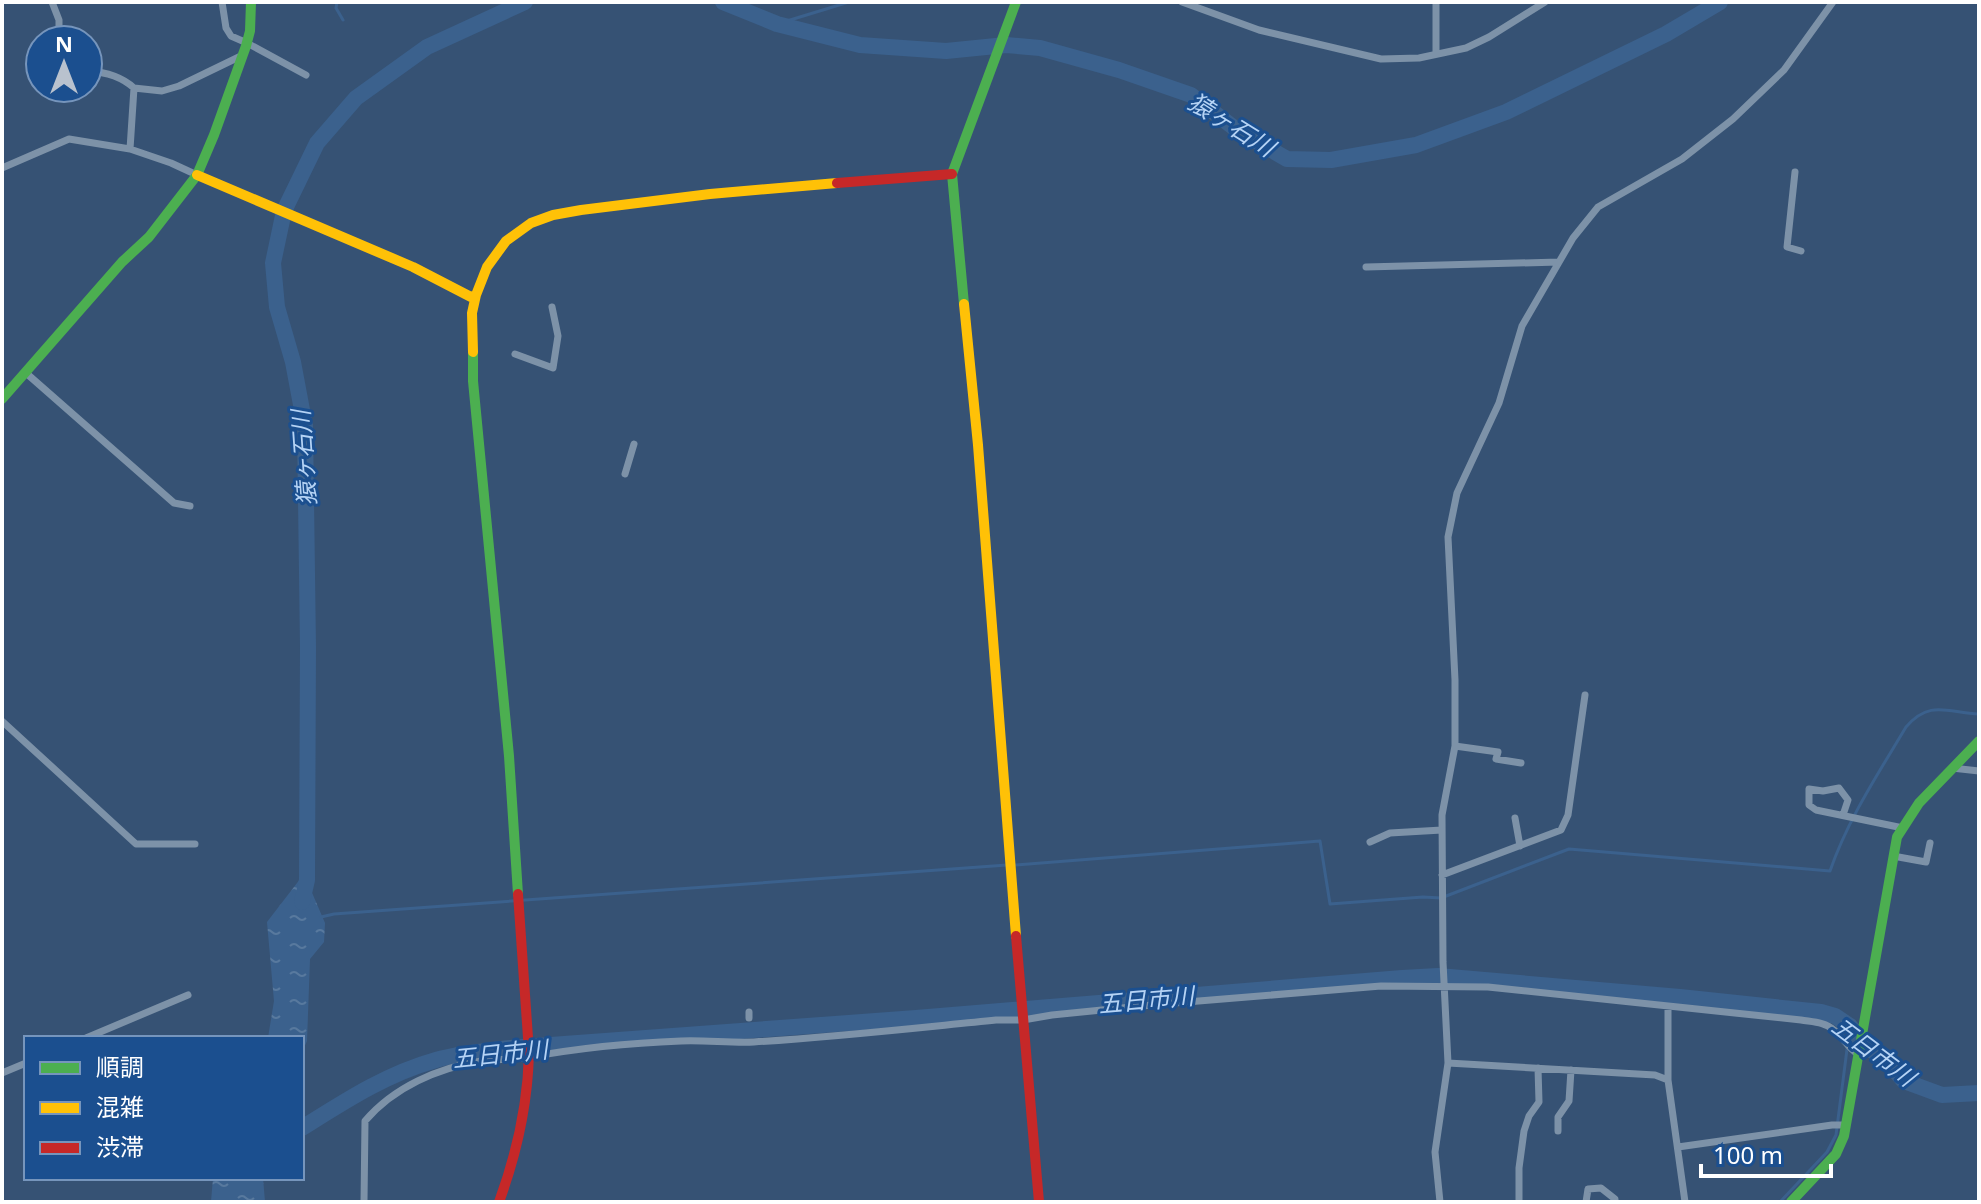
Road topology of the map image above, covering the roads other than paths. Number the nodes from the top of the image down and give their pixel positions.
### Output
1 (52, 2) edge
2 (222, 2) edge
3 (251, 2) edge
4 (1016, 2) edge
5 (1182, 2) edge
6 (1208, 2) edge
7 (1436, 2) edge
8 (1545, 2) edge
9 (1833, 2) edge
10 (1203, 10) junction
11 (59, 24) edge
12 (247, 43) junction
13 (1436, 54) junction
14 (243, 55) junction
15 (104, 73) edge
16 (306, 75) dead end
17 (134, 88) junction
18 (130, 149) junction
19 (2, 168) edge
20 (1795, 172) dead end
21 (952, 174) junction
22 (197, 175) junction
23 (1801, 251) dead end
24 (1559, 262) junction
25 (1366, 267) dead end
26 (476, 295) junction
27 (552, 307) dead end
28 (515, 354) dead end
29 (26, 373) junction
30 (2, 399) edge
31 (634, 444) dead end
32 (625, 474) dead end
33 (190, 506) dead end
34 (1585, 695) dead end
35 (2, 721) edge
36 (1979, 741) edge
37 (1455, 746) junction
38 (1521, 763) dead end
39 (1952, 768) junction
40 (1979, 771) edge
41 (1843, 815) junction
42 (1515, 818) dead end
43 (1903, 828) junction
44 (1442, 830) junction
45 (1370, 842) dead end
46 (1930, 843) dead end
47 (195, 844) dead end
48 (1520, 846) junction
49 (1893, 856) junction
50 (1442, 875) junction
51 (1444, 986) junction
52 (188, 995) dead end
53 (1668, 1007) junction
54 (1023, 1018) junction
55 (91, 1036) edge
56 (1859, 1051) junction
57 (529, 1055) junction
58 (1448, 1063) junction
59 (24, 1064) edge
60 (1538, 1068) junction
61 (1571, 1070) junction
62 (2, 1073) edge
63 (1668, 1080) junction
64 (1846, 1125) junction
65 (1558, 1131) dead end
66 (1678, 1147) junction
67 (364, 1202) edge
68 (499, 1202) edge
69 (1039, 1202) edge
70 (1440, 1202) edge
71 (1519, 1202) edge
72 (1586, 1202) edge
73 (1615, 1202) edge
74 (1685, 1202) edge
75 (1791, 1202) edge

1 - 11 street
2 - 12 street
3 - 12 street
4 - 21 street
5 - 10 street
6 - 10 street
7 - 13 street
8 - 13 street
9 - 24 street
10 - 13 street
12 - 14 street
12 - 16 street
14 - 17 street
14 - 22 street
15 - 17 street
17 - 18 street
18 - 19 street
18 - 22 street
20 - 23 street
21 - 26 street
21 - 54 street
22 - 26 street
22 - 29 street
24 - 25 street
24 - 37 street
26 - 57 street
27 - 28 street
29 - 30 street
29 - 33 street
31 - 32 street
34 - 48 street
35 - 47 street
36 - 39 street
37 - 38 street
37 - 44 street
39 - 40 street
39 - 43 street
41 - 41 street
41 - 43 street
42 - 48 street
43 - 49 street
44 - 45 street
44 - 50 street
46 - 49 street
48 - 50 street
49 - 56 street
50 - 51 street
51 - 53 street
51 - 54 street
51 - 58 street
52 - 55 street
53 - 56 street
53 - 63 street
54 - 57 street
54 - 69 street
56 - 64 street
57 - 67 street
57 - 68 street
58 - 60 street
58 - 70 street
59 - 62 street
60 - 61 street
60 - 71 street
61 - 63 street
61 - 65 street
63 - 66 street
64 - 66 street
64 - 75 street
66 - 74 street
72 - 73 street

